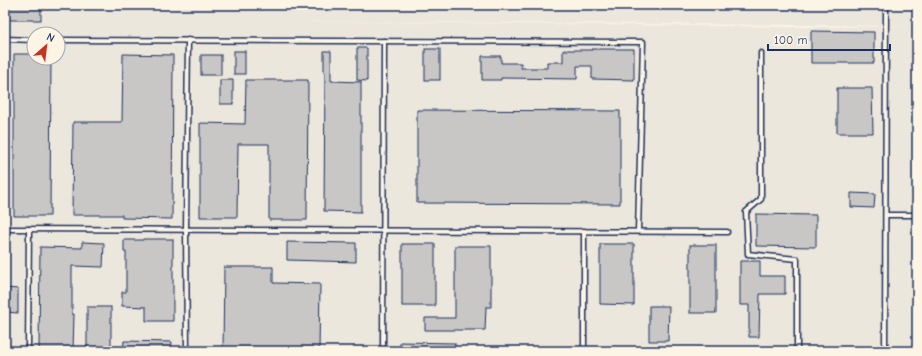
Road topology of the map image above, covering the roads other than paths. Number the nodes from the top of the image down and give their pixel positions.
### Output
1 (886, 5) edge
2 (5, 40) edge
3 (26, 40) edge
4 (66, 40) edge
5 (188, 40) junction
6 (384, 41) junction
7 (761, 53) dead end
8 (886, 215) junction
9 (917, 215) edge
10 (5, 229) edge
11 (29, 229) junction
12 (186, 230) junction
13 (383, 230) junction
14 (584, 231) junction
15 (638, 231) junction
16 (727, 232) dead end
17 (28, 351) edge
18 (187, 351) edge
19 (383, 351) edge
20 (584, 351) edge
21 (797, 351) edge
22 (885, 351) edge

1 - 8 lane
2 - 3 lane
4 - 5 lane
5 - 6 lane
5 - 12 lane
6 - 13 lane
6 - 15 lane
7 - 21 lane
8 - 9 lane
8 - 22 lane
10 - 11 lane
11 - 12 lane
11 - 17 lane
12 - 13 lane
12 - 18 lane
13 - 14 lane
13 - 19 lane
14 - 15 lane
14 - 20 lane
15 - 16 lane

